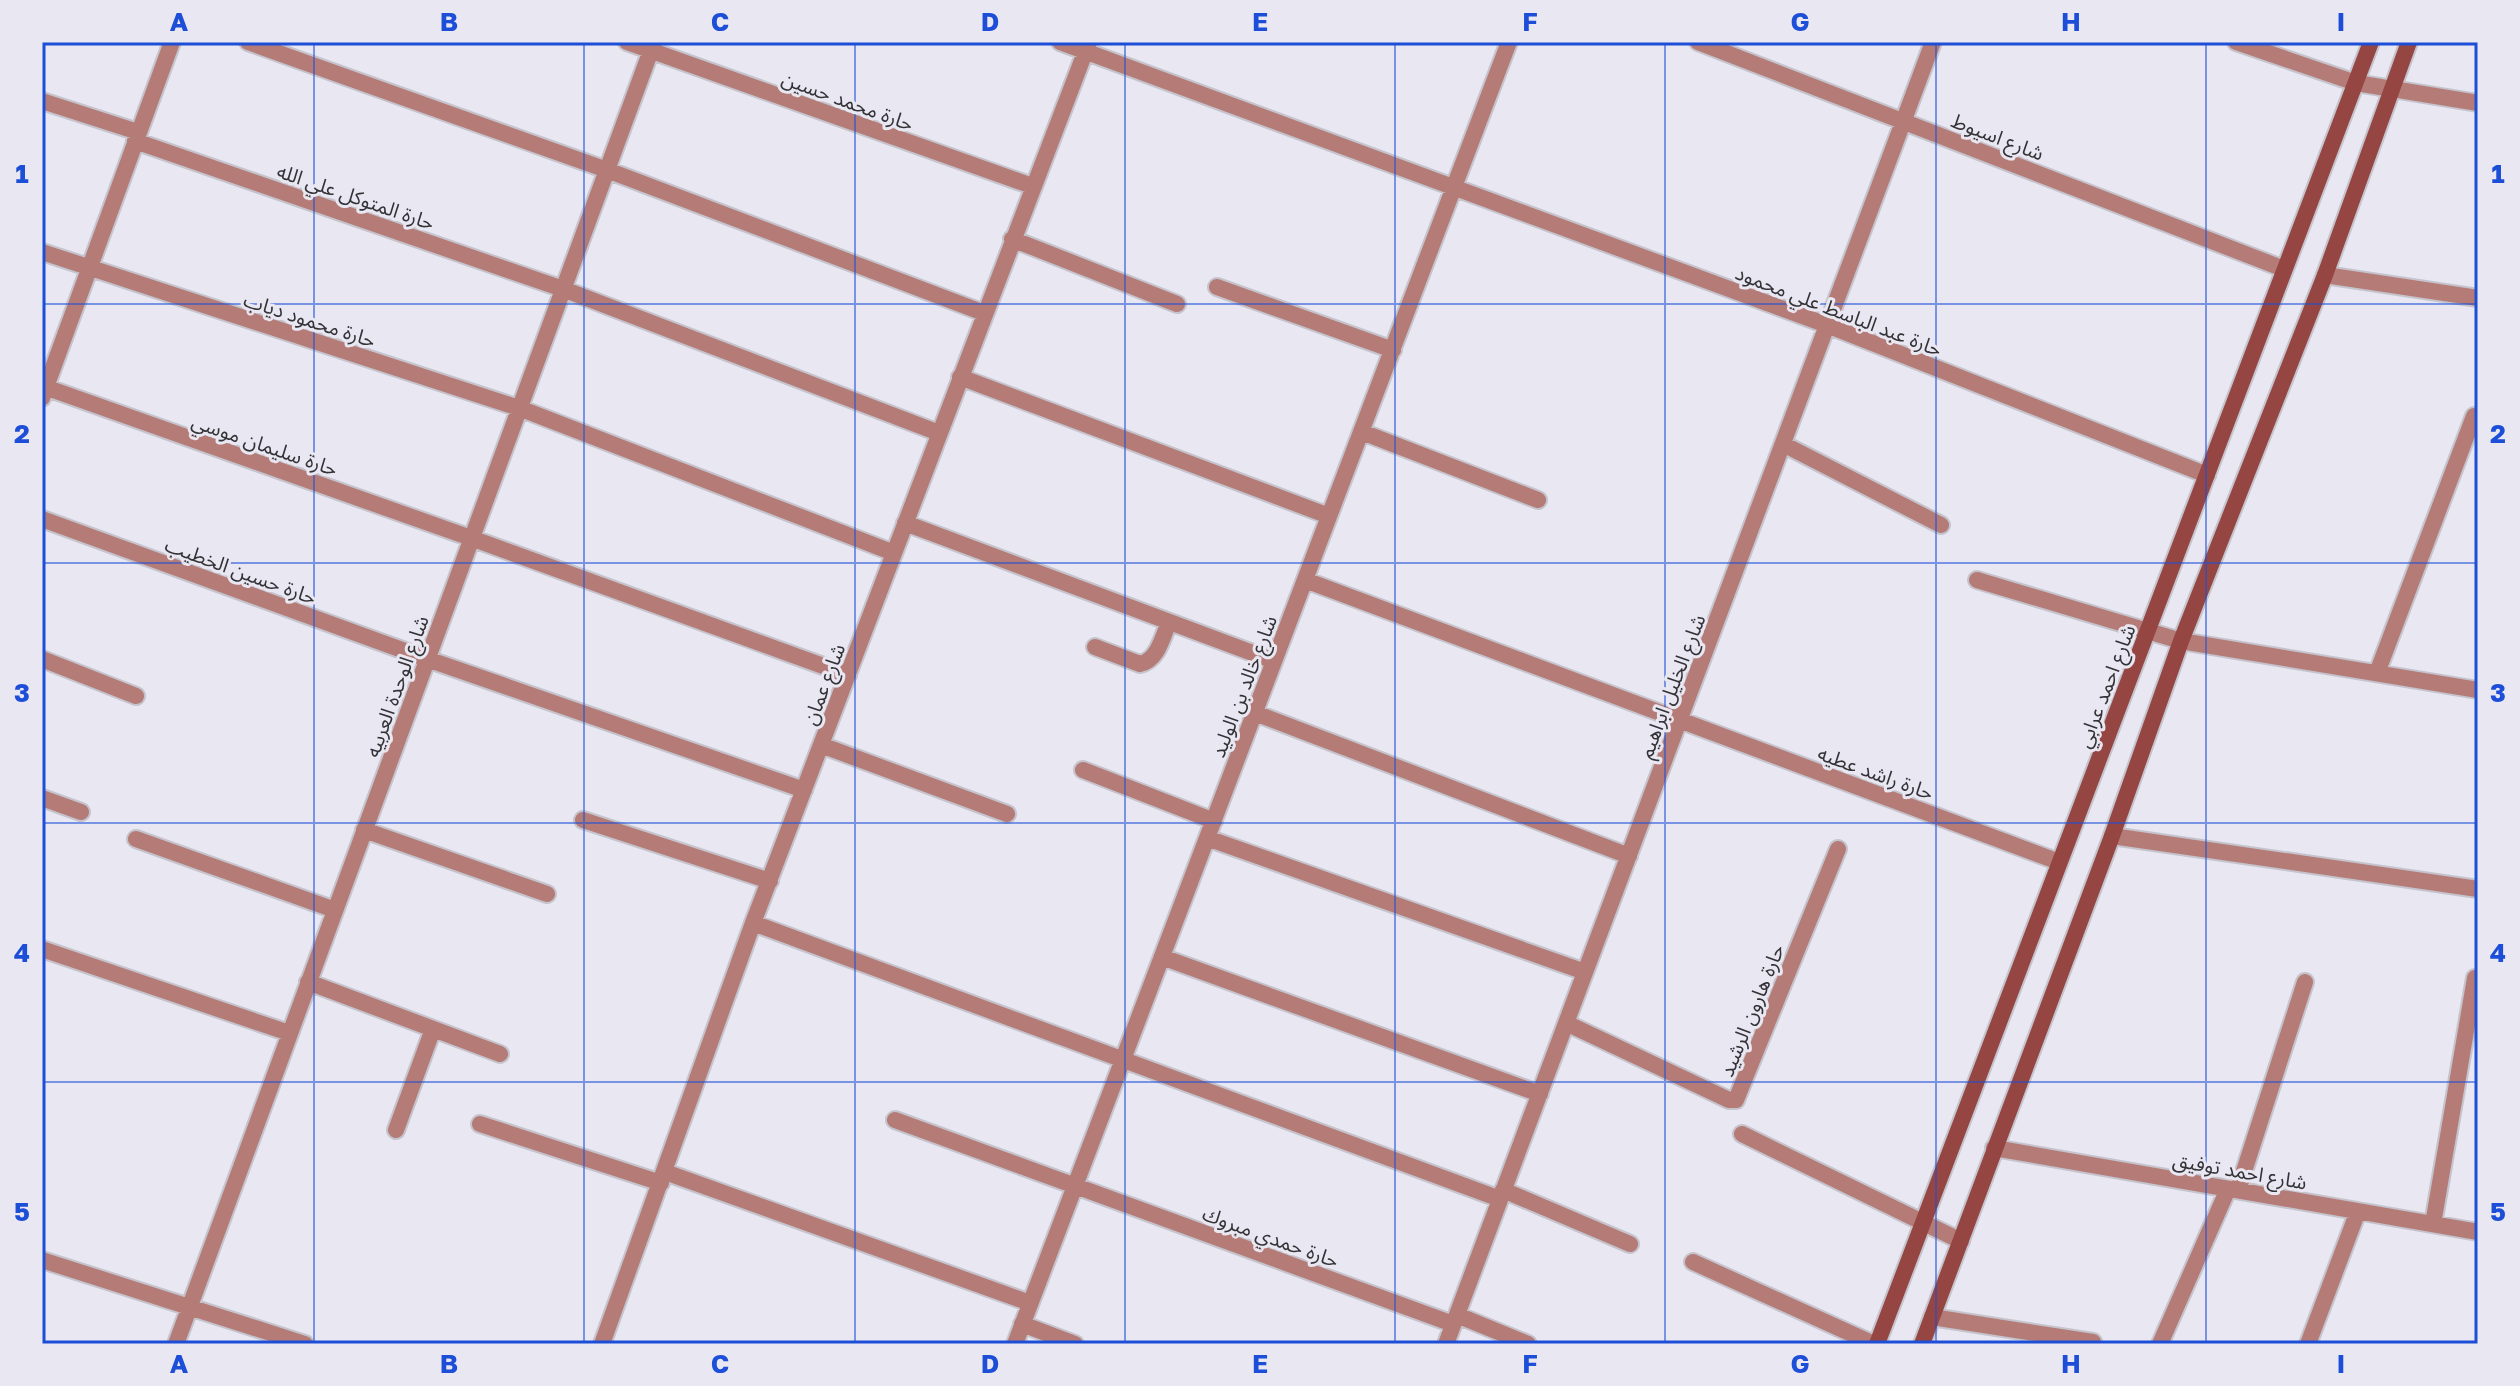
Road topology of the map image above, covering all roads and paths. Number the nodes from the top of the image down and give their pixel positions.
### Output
1 (172, 42) edge
2 (248, 42) edge
3 (627, 42) edge
4 (1060, 42) edge
5 (1509, 42) edge
6 (1698, 42) edge
7 (1933, 42) edge
8 (2236, 42) edge
9 (2371, 42) edge
10 (2409, 42) edge
11 (652, 46) edge
12 (1087, 47) edge
13 (2356, 83) junction
14 (2392, 89) junction
15 (42, 101) edge
16 (2478, 103) edge
17 (1904, 120) junction
18 (137, 137) junction
19 (607, 170) junction
20 (1032, 186) junction
21 (1454, 187) junction
22 (1012, 239) junction
23 (42, 252) edge
24 (89, 268) junction
25 (2284, 269) junction
26 (2325, 275) junction
27 (1217, 287) dead end
28 (563, 289) junction
29 (2478, 298) edge
30 (1177, 304) dead end
31 (984, 313) junction
32 (1827, 325) junction
33 (1393, 350) junction
34 (960, 377) junction
35 (43, 391) edge
36 (519, 408) junction
37 (2474, 416) dead end
38 (1362, 432) junction
39 (939, 433) junction
40 (1783, 444) junction
41 (2207, 475) junction
42 (1538, 500) dead end
43 (1329, 516) junction
44 (42, 519) edge
45 (905, 523) junction
46 (1941, 525) dead end
47 (471, 538) junction
48 (894, 553) junction
49 (1305, 580) junction
50 (1977, 580) dead end
51 (1169, 622) junction
52 (2147, 631) junction
53 (2181, 641) junction
54 (1095, 647) dead end
55 (42, 659) edge
56 (427, 659) junction
57 (1274, 661) junction
58 (2377, 673) junction
59 (848, 675) junction
60 (2478, 690) edge
61 (136, 696) dead end
62 (1255, 713) junction
63 (1680, 720) junction
64 (821, 745) junction
65 (1083, 770) dead end
66 (804, 790) junction
67 (42, 798) edge
68 (81, 812) dead end
69 (1007, 814) dead end
70 (583, 820) dead end
71 (1214, 821) junction
72 (364, 830) junction
73 (2112, 836) junction
74 (1207, 838) junction
75 (136, 839) dead end
76 (1838, 849) dead end
77 (1629, 856) junction
78 (2059, 862) junction
79 (770, 881) junction
80 (2478, 889) edge
81 (547, 894) dead end
82 (335, 910) junction
83 (753, 923) junction
84 (42, 949) edge
85 (1162, 957) junction
86 (1585, 972) junction
87 (2475, 978) dead end
88 (308, 982) junction
89 (2305, 982) dead end
90 (1566, 1023) junction
91 (433, 1029) junction
92 (289, 1033) junction
93 (500, 1054) dead end
94 (1123, 1059) junction
95 (1540, 1094) junction
96 (895, 1120) dead end
97 (480, 1124) dead end
98 (396, 1130) dead end
99 (1742, 1134) dead end
100 (1994, 1148) junction
101 (663, 1178) junction
102 (1075, 1185) junction
103 (2233, 1189) junction
104 (1502, 1194) junction
105 (2358, 1211) junction
106 (1923, 1223) junction
107 (2433, 1224) junction
108 (2478, 1232) edge
109 (1961, 1241) junction
110 (1630, 1244) dead end
111 (42, 1260) edge
112 (1693, 1262) dead end
113 (1030, 1303) junction
114 (188, 1307) junction
115 (1932, 1317) junction
116 (1455, 1319) junction
117 (1022, 1324) junction
118 (2093, 1342) edge
119 (176, 1344) edge
120 (305, 1344) edge
121 (602, 1344) edge
122 (1015, 1344) edge
123 (1075, 1344) edge
124 (1446, 1344) edge
125 (1528, 1344) edge
126 (1876, 1344) edge
127 (1922, 1344) edge
128 (2160, 1344) edge
129 (2308, 1344) edge

1 - 18 street
2 - 19 street
3 - 11 street, حارة محمد حسين
4 - 12 street, حارة عبد الباسط علي محمود
5 - 21 street, شارع خالد بن الوليد
6 - 17 street, شارع اسيوط
7 - 17 street, شارع الخليل ابراهيم
8 - 13 street
9 - 13 street, شارع احمد عرابي
10 - 14 street
11 - 19 street, شارع الوحدة العربيه
11 - 20 street, حارة محمد حسين
12 - 20 street, شارع عمان
12 - 21 street, حارة عبد الباسط علي محمود
13 - 14 street
13 - 25 street, شارع احمد عرابي
14 - 16 street
14 - 26 street
15 - 18 street, حارة المتوكل علي الله
17 - 25 street, شارع اسيوط
17 - 32 street, شارع الخليل ابراهيم
18 - 24 street
18 - 28 street, حارة المتوكل علي الله
19 - 28 street, شارع الوحدة العربيه
19 - 31 street
20 - 22 street, شارع عمان
21 - 32 street, حارة عبد الباسط علي محمود
21 - 33 street, شارع خالد بن الوليد
22 - 30 street
22 - 31 street, شارع عمان
23 - 24 street, حارة محمود دياب
24 - 35 street
24 - 36 street, حارة محمود دياب
25 - 41 street, شارع احمد عرابي
26 - 29 street
26 - 53 street
27 - 33 street
28 - 36 street, شارع الوحدة العربيه
28 - 39 street, حارة المتوكل علي الله
31 - 34 street, شارع عمان
32 - 40 street, شارع الخليل ابراهيم
32 - 41 street, حارة عبد الباسط علي محمود
33 - 38 street, شارع خالد بن الوليد
34 - 39 street, شارع عمان
34 - 43 street
35 - 47 street, حارة سليمان موسي
36 - 47 street, شارع الوحدة العربيه
36 - 48 street, حارة محمود دياب
37 - 58 street
38 - 42 street
38 - 43 street, شارع خالد بن الوليد
39 - 45 street, شارع عمان
40 - 46 street
40 - 63 street, شارع الخليل ابراهيم
41 - 52 street, شارع احمد عرابي
43 - 49 street, شارع خالد بن الوليد
44 - 56 street, حارة حسين الخطيب
45 - 48 street, شارع عمان
45 - 51 street
47 - 56 street, شارع الوحدة العربيه
47 - 59 street, حارة سليمان موسي
48 - 59 street, شارع عمان
49 - 57 street, شارع خالد بن الوليد
49 - 63 street, حارة راشد عطيه
50 - 52 street
51 - 54 street
51 - 57 street
52 - 53 street
52 - 78 street, شارع احمد عرابي
53 - 58 street
53 - 73 street
55 - 61 street
56 - 66 street, حارة حسين الخطيب
56 - 72 street, شارع الوحدة العربيه
57 - 62 street, شارع خالد بن الوليد
58 - 60 street
59 - 64 street, شارع عمان
62 - 71 street, شارع خالد بن الوليد
62 - 77 street
63 - 77 street, شارع الخليل ابراهيم
63 - 78 street, حارة راشد عطيه
64 - 66 street, شارع عمان
64 - 69 street
65 - 71 street
66 - 79 street, شارع عمان
67 - 68 street
70 - 79 street
71 - 74 street, شارع خالد بن الوليد
72 - 81 street
72 - 82 street, شارع الوحدة العربيه
73 - 80 street
73 - 100 street
74 - 85 street, شارع خالد بن الوليد
74 - 86 street
75 - 82 street
76 - 90 street, حارة هارون الرشيد
77 - 86 street, شارع الخليل ابراهيم
78 - 106 street, شارع احمد عرابي
79 - 83 street, شارع عمان
82 - 88 street, شارع الوحدة العربيه
83 - 94 street
83 - 101 street, شارع عمان
84 - 92 street
85 - 94 street, شارع خالد بن الوليد
85 - 95 street
86 - 90 street, شارع الخليل ابراهيم
87 - 107 street
88 - 91 street
88 - 92 street, شارع الوحدة العربيه
89 - 103 street
90 - 95 street, شارع الخليل ابراهيم
91 - 93 street
91 - 98 street
92 - 114 street, شارع الوحدة العربيه
94 - 102 street, شارع خالد بن الوليد
94 - 104 street
95 - 104 street, شارع الخليل ابراهيم
96 - 102 street, حارة حمدي مبروك
97 - 101 street
99 - 106 street
100 - 103 street, شارع احمد توفيق
100 - 109 street
101 - 113 street
101 - 121 street, شارع عمان
102 - 113 street, شارع خالد بن الوليد
102 - 116 street, حارة حمدي مبروك
103 - 105 street, شارع احمد توفيق
103 - 128 street
104 - 110 street
104 - 116 street, شارع الخليل ابراهيم
105 - 107 street, شارع احمد توفيق
105 - 129 street
106 - 109 street
106 - 126 street, شارع احمد عرابي
107 - 108 street, شارع احمد توفيق
109 - 115 street
111 - 114 street
112 - 126 street
113 - 117 street, شارع خالد بن الوليد
114 - 119 street, شارع الوحدة العربيه
114 - 120 street
115 - 118 street
115 - 127 street
116 - 124 street, شارع الخليل ابراهيم
116 - 125 street, حارة حمدي مبروك
117 - 122 street, شارع خالد بن الوليد
117 - 123 street

